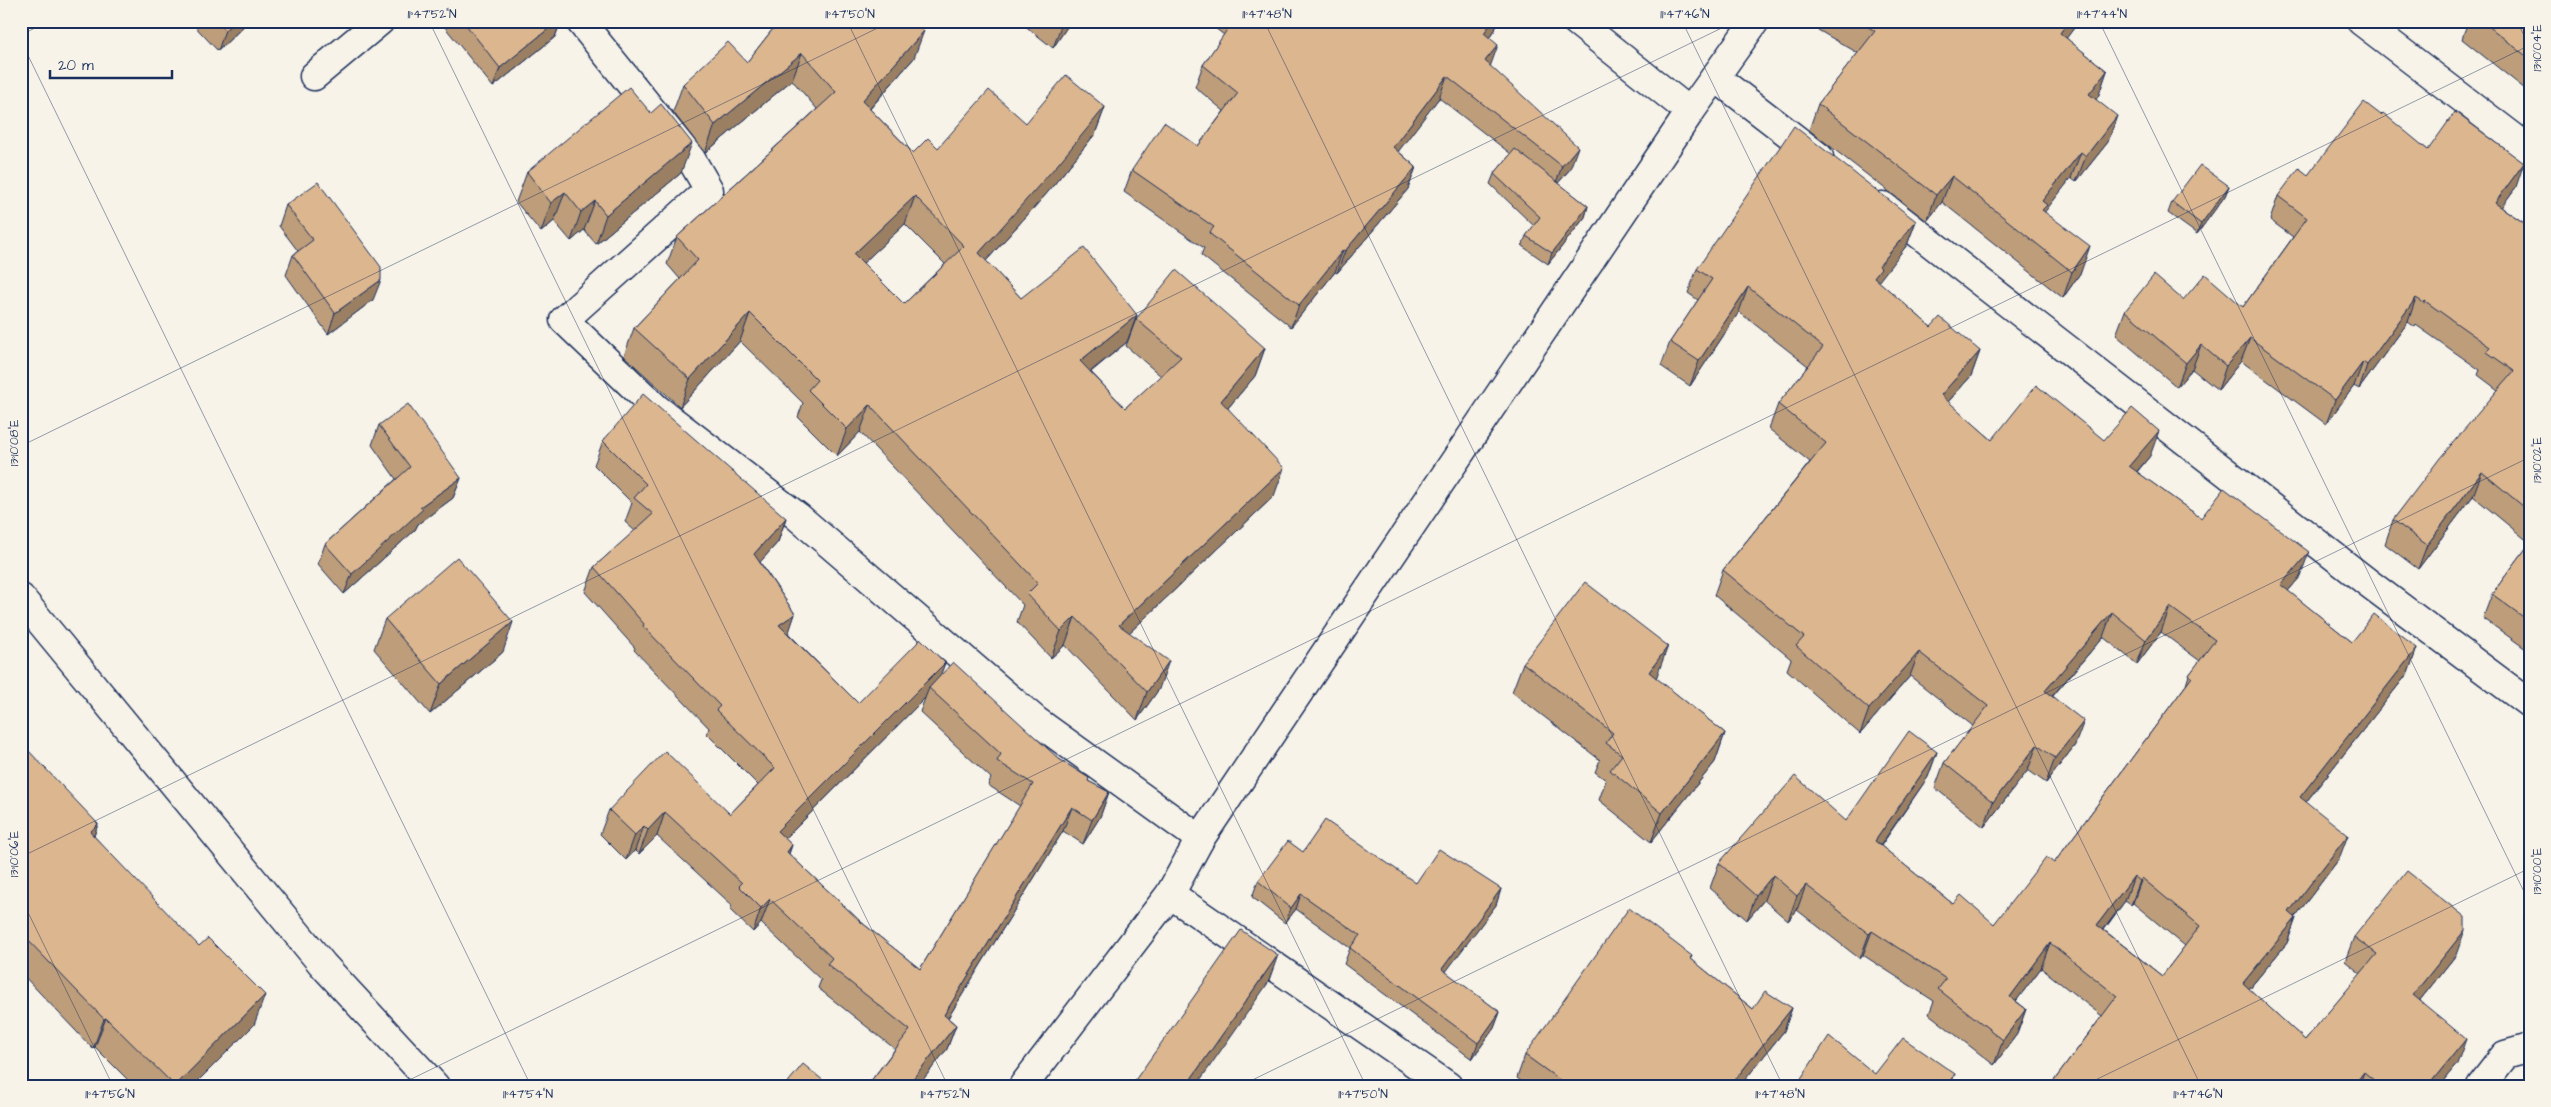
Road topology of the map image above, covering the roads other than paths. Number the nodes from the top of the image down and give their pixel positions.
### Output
1 (380, 21) edge
2 (580, 21) edge
3 (1576, 21) edge
4 (1755, 21) edge
5 (2361, 21) edge
6 (314, 76) dead end
7 (1716, 76) junction
8 (1690, 112) junction
9 (2530, 150) edge
10 (1842, 174) edge
11 (1866, 193) edge
12 (21, 598) edge
13 (2530, 704) edge
14 (1200, 839) junction
15 (1170, 894) junction
16 (2530, 1048) edge
17 (435, 1086) edge
18 (1023, 1086) edge
19 (1448, 1086) edge
20 (2481, 1086) edge

1 - 6 street
2 - 14 street
3 - 8 street
4 - 7 street
5 - 9 street
7 - 8 street
7 - 10 street
8 - 14 street
11 - 13 street
12 - 17 street
14 - 15 street
15 - 18 street
15 - 19 street
16 - 20 street

